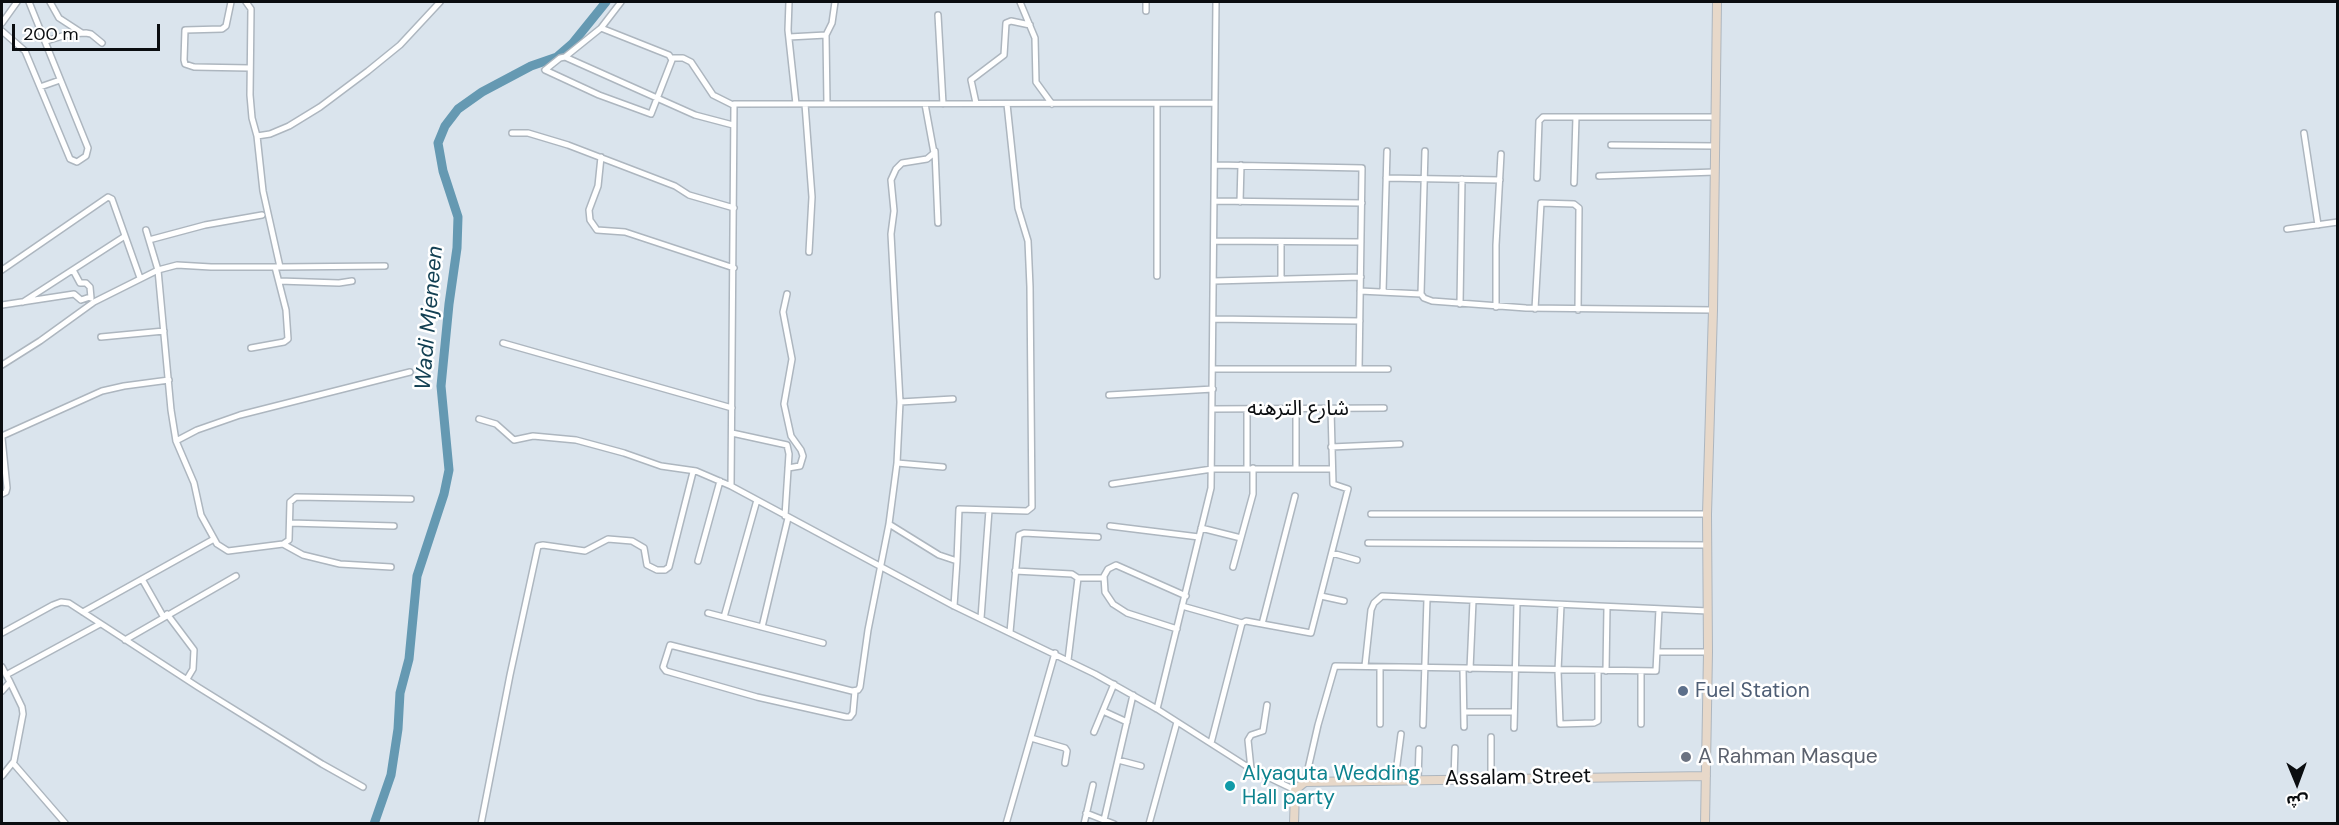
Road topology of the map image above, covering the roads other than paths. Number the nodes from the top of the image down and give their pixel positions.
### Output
1 (17, 2) edge
2 (29, 2) edge
3 (50, 2) edge
4 (231, 2) edge
5 (246, 2) edge
6 (440, 2) edge
7 (621, 2) edge
8 (789, 2) edge
9 (835, 2) edge
10 (1020, 2) edge
11 (1146, 2) edge
12 (1216, 2) edge
13 (1717, 2) edge
14 (1146, 11) dead end
15 (938, 15) dead end
16 (2, 23) edge
17 (1030, 25) junction
18 (601, 28) junction
19 (2, 31) edge
20 (83, 33) junction
21 (826, 35) junction
22 (789, 37) junction
23 (46, 41) junction
24 (102, 43) dead end
25 (565, 57) junction
26 (671, 58) junction
27 (249, 68) junction
28 (60, 80) junction
29 (40, 87) junction
30 (657, 98) junction
31 (976, 103) junction
32 (1215, 103) junction
33 (796, 104) junction
34 (806, 104) junction
35 (826, 104) junction
36 (925, 104) junction
37 (943, 104) junction
38 (1007, 104) junction
39 (1052, 104) junction
40 (1157, 104) junction
41 (733, 105) junction
42 (1576, 117) junction
43 (1715, 117) junction
44 (734, 125) junction
45 (512, 133) dead end
46 (2304, 133) dead end
47 (257, 136) junction
48 (1611, 145) dead end
49 (1715, 146) junction
50 (934, 149) junction
51 (1387, 151) dead end
52 (1425, 151) dead end
53 (1501, 154) dead end
54 (601, 158) junction
55 (1216, 165) junction
56 (1241, 165) junction
57 (1715, 172) junction
58 (1599, 176) dead end
59 (1386, 178) junction
60 (1424, 178) junction
61 (1537, 178) dead end
62 (1462, 179) junction
63 (1500, 180) junction
64 (1574, 183) dead end
65 (1216, 201) junction
66 (1240, 202) junction
67 (1362, 203) junction
68 (734, 208) junction
69 (262, 215) dead end
70 (2337, 222) edge
71 (938, 223) dead end
72 (2318, 225) junction
73 (2287, 229) dead end
74 (146, 230) dead end
75 (125, 236) junction
76 (149, 240) junction
77 (1215, 241) junction
78 (1281, 242) junction
79 (1361, 242) junction
80 (809, 252) dead end
81 (385, 266) dead end
82 (277, 267) junction
83 (294, 267) junction
84 (734, 268) junction
85 (2, 270) edge
86 (74, 270) junction
87 (159, 270) junction
88 (1157, 276) dead end
89 (1361, 277) junction
90 (140, 278) junction
91 (1281, 279) junction
92 (296, 280) junction
93 (352, 280) dead end
94 (279, 281) junction
95 (1215, 281) junction
96 (80, 283) junction
97 (1360, 291) junction
98 (1383, 292) junction
99 (74, 294) junction
100 (787, 294) dead end
101 (1421, 294) junction
102 (92, 299) junction
103 (23, 302) junction
104 (1460, 304) junction
105 (2, 305) edge
106 (1496, 307) junction
107 (1535, 309) junction
108 (1578, 310) junction
109 (1713, 310) junction
110 (1214, 319) junction
111 (1360, 321) junction
112 (164, 331) junction
113 (101, 337) dead end
114 (503, 343) dead end
115 (251, 348) dead end
116 (2, 363) edge
117 (1214, 369) junction
118 (1359, 369) junction
119 (1388, 369) dead end
120 (410, 372) dead end
121 (169, 380) junction
122 (1213, 389) junction
123 (1109, 395) dead end
124 (953, 399) dead end
125 (900, 402) junction
126 (732, 408) junction
127 (1384, 408) dead end
128 (1213, 409) junction
129 (1247, 410) junction
130 (1296, 410) junction
131 (1331, 410) junction
132 (480, 419) dead end
133 (732, 433) junction
134 (2, 437) edge
135 (176, 441) junction
136 (1400, 444) dead end
137 (1331, 447) junction
138 (897, 463) junction
139 (943, 467) dead end
140 (788, 468) junction
141 (1250, 468) junction
142 (1296, 468) junction
143 (1212, 469) junction
144 (1332, 469) junction
145 (696, 471) junction
146 (720, 481) junction
147 (1112, 484) dead end
148 (731, 486) junction
149 (2, 494) edge
150 (1295, 496) dead end
151 (411, 499) dead end
152 (757, 501) junction
153 (988, 510) junction
154 (1371, 514) dead end
155 (1707, 514) junction
156 (786, 517) junction
157 (290, 523) junction
158 (889, 524) junction
159 (394, 526) dead end
160 (1110, 526) dead end
161 (1201, 528) junction
162 (1098, 537) dead end
163 (1199, 537) junction
164 (1241, 538) junction
165 (214, 539) junction
166 (1368, 543) dead end
167 (283, 544) junction
168 (1708, 545) junction
169 (1332, 553) junction
170 (1357, 560) dead end
171 (698, 561) dead end
172 (957, 561) junction
173 (391, 567) dead end
174 (1233, 567) dead end
175 (881, 568) junction
176 (1016, 572) junction
177 (236, 576) dead end
178 (1078, 578) junction
179 (1104, 578) junction
180 (142, 579) junction
181 (1185, 596) junction
182 (1321, 596) junction
183 (1427, 599) junction
184 (1344, 601) dead end
185 (1473, 601) junction
186 (1517, 603) junction
187 (1561, 604) junction
188 (954, 606) junction
189 (1182, 606) junction
190 (1607, 607) junction
191 (1659, 609) junction
192 (1708, 611) junction
193 (83, 612) junction
194 (708, 613) dead end
195 (165, 615) junction
196 (723, 617) junction
197 (981, 618) junction
198 (1242, 623) junction
199 (100, 624) junction
200 (1262, 624) junction
201 (762, 627) junction
202 (1177, 629) junction
203 (1010, 632) junction
204 (2, 633) edge
205 (125, 640) junction
206 (824, 643) dead end
207 (1658, 652) junction
208 (1708, 652) junction
209 (1055, 653) junction
210 (1068, 660) junction
211 (1365, 666) junction
212 (2, 667) edge
213 (1380, 667) junction
214 (1424, 668) junction
215 (1467, 669) junction
216 (1514, 670) junction
217 (1558, 671) junction
218 (1598, 671) junction
219 (1605, 671) junction
220 (1641, 671) junction
221 (6, 675) junction
222 (187, 679) junction
223 (10, 682) junction
224 (1114, 684) junction
225 (2, 691) edge
226 (855, 691) junction
227 (1133, 695) junction
228 (1267, 705) dead end
229 (1157, 709) junction
230 (1103, 711) junction
231 (1464, 712) junction
232 (1514, 712) junction
233 (1127, 722) junction
234 (1177, 722) junction
235 (1380, 724) dead end
236 (1641, 724) dead end
237 (1423, 725) dead end
238 (1464, 727) dead end
239 (1514, 728) dead end
240 (1094, 732) dead end
241 (1401, 734) dead end
242 (1491, 737) dead end
243 (1031, 738) junction
244 (1211, 743) junction
245 (1455, 748) dead end
246 (1419, 749) dead end
247 (1118, 760) junction
248 (13, 763) junction
249 (1065, 763) dead end
250 (1141, 766) dead end
251 (1251, 770) junction
252 (2, 776) edge
253 (1706, 776) junction
254 (1454, 779) junction
255 (1491, 779) junction
256 (1395, 780) junction
257 (1418, 780) junction
258 (1305, 782) junction
259 (1092, 785) dead end
260 (363, 787) dead end
261 (1295, 790) junction
262 (1086, 813) junction
263 (1104, 820) junction
264 (65, 823) edge
265 (481, 824) edge
266 (1006, 824) edge
267 (1084, 824) edge
268 (1114, 824) edge
269 (1149, 824) edge
270 (1294, 824) edge
271 (1705, 824) edge

1 - 16 street
2 - 23 street
3 - 20 street
4 - 27 street
5 - 27 street
6 - 47 street
7 - 18 street
8 - 22 street
9 - 21 street
10 - 17 street
11 - 14 street
12 - 32 street
13 - 43 main road
15 - 37 street
17 - 31 street
17 - 39 street
18 - 25 street
18 - 26 street
19 - 29 street
20 - 23 street
20 - 24 street
21 - 22 street
21 - 35 street
22 - 33 street
23 - 28 street
25 - 30 street
25 - 30 street
26 - 30 street
26 - 41 street
27 - 47 street
28 - 29 street
28 - 29 street
30 - 44 street
31 - 37 street
31 - 38 street
32 - 40 street
32 - 55 street
33 - 34 street
33 - 41 street
34 - 35 street
34 - 80 street
35 - 36 street
36 - 37 street
36 - 50 street
38 - 39 street
38 - 153 street
39 - 40 street
40 - 88 street
41 - 44 street
42 - 43 street
42 - 61 street
42 - 64 street
43 - 49 main road
44 - 68 street
45 - 54 street
46 - 72 street
47 - 82 street
48 - 49 street
49 - 57 main road
50 - 71 street
50 - 125 street
51 - 59 street
52 - 60 street
53 - 63 street
54 - 68 street
54 - 84 street
55 - 56 street
55 - 65 street
56 - 66 street
56 - 67 street
57 - 58 street
57 - 109 main road
59 - 60 street
59 - 98 street
60 - 62 street
60 - 101 street
62 - 63 street
62 - 104 street
63 - 106 street
65 - 66 street
65 - 77 street
66 - 67 street
67 - 79 street
68 - 84 street
69 - 76 street
70 - 72 street
72 - 73 street
74 - 76 street
75 - 85 street
75 - 86 street
75 - 90 street
76 - 87 street
77 - 78 street
77 - 95 street
78 - 79 street
78 - 91 street
79 - 89 street
81 - 83 street
82 - 83 street
82 - 87 street
82 - 94 street
83 - 92 street
84 - 126 street
86 - 96 street
86 - 103 street
87 - 90 street
87 - 112 street
89 - 91 street
89 - 97 street
90 - 102 street
91 - 95 street
92 - 93 street
92 - 94 street
94 - 115 street
95 - 110 street
96 - 99 street
96 - 102 street
97 - 98 street
97 - 111 street
98 - 101 street
99 - 102 street
99 - 103 street
100 - 140 street
101 - 104 street
102 - 116 street
103 - 105 street
104 - 106 street
106 - 107 street
107 - 108 street
107 - 108 street
108 - 109 street
109 - 155 main road
110 - 111 street
110 - 117 street
111 - 118 street
112 - 113 street
112 - 121 street
114 - 126 street
117 - 118 street
117 - 122 street
118 - 119 street
120 - 135 street
121 - 134 street
121 - 135 street
122 - 123 street
122 - 128 street
124 - 125 street
125 - 138 street
126 - 133 street
127 - 131 street, شارع الترهنه
128 - 129 street, شارع الترهنه
128 - 143 street
129 - 130 street, شارع الترهنه
129 - 141 street
130 - 131 street, شارع الترهنه
130 - 142 street
131 - 137 street
132 - 145 street
133 - 140 street
133 - 148 street
134 - 149 street
135 - 165 street
136 - 137 street
137 - 144 street
138 - 139 street
138 - 158 street
140 - 156 street
141 - 142 street
141 - 143 street
141 - 164 street
142 - 144 street
143 - 147 street
143 - 161 street
144 - 169 street
145 - 146 street
145 - 265 street
146 - 148 street
146 - 171 street
148 - 152 street
150 - 200 street
151 - 157 street
152 - 156 street
152 - 196 street
153 - 172 street
153 - 197 street
154 - 155 street
155 - 168 main road
156 - 175 street
156 - 201 street
157 - 159 street
157 - 167 street
158 - 172 street
158 - 175 street
160 - 163 street
161 - 163 street
161 - 164 street
162 - 176 street
163 - 181 street
164 - 174 street
165 - 167 street
165 - 180 street
166 - 168 street
167 - 173 street
168 - 192 main road
169 - 170 street
169 - 182 street
172 - 188 street
175 - 188 street
175 - 226 street
176 - 178 street
176 - 203 street
177 - 195 street
178 - 179 street
178 - 210 street
179 - 181 street
179 - 202 street
180 - 193 street
180 - 195 street
181 - 189 street
182 - 184 street
182 - 200 street
183 - 185 street
183 - 211 street
183 - 214 street
185 - 186 street
185 - 215 street
186 - 187 street
186 - 216 street
187 - 190 street
187 - 217 street
188 - 197 street
189 - 198 street
189 - 202 street
190 - 191 street
190 - 219 street
191 - 192 street
191 - 207 street
192 - 208 main road
193 - 199 street
193 - 204 street
194 - 196 street
195 - 205 street
195 - 222 street
196 - 201 street
197 - 203 street
198 - 200 street
198 - 244 street
199 - 205 street
199 - 221 street
201 - 206 street
202 - 229 street
203 - 209 street
205 - 222 street
207 - 208 street
207 - 220 street
208 - 253 main road
209 - 210 street
209 - 243 street
210 - 224 street
211 - 213 street
211 - 258 street
212 - 221 street
213 - 214 street
213 - 235 street
214 - 215 street
214 - 237 street
215 - 216 street
215 - 231 street
216 - 217 street
216 - 232 street
217 - 218 street
217 - 218 street
218 - 219 street
219 - 220 street
220 - 236 street
221 - 223 street
222 - 260 street
223 - 225 street
223 - 248 street
224 - 227 street
224 - 230 street
226 - 226 street
227 - 229 street
227 - 233 street
228 - 251 street
229 - 234 street
230 - 233 street
230 - 240 street
231 - 232 street
231 - 238 street
232 - 239 street
233 - 247 street
234 - 244 street
234 - 269 street
241 - 256 street
242 - 255 street
243 - 249 street
243 - 266 street
244 - 251 street
245 - 254 street
246 - 257 street
247 - 250 street
247 - 263 street
248 - 252 street
248 - 264 street
251 - 261 street
253 - 255 main road, Assalam Street
253 - 271 main road
254 - 255 main road, Assalam Street
254 - 257 main road, Assalam Street
256 - 257 main road, Assalam Street
256 - 258 main road, Assalam Street
258 - 261 main road
259 - 262 street
261 - 270 main road
262 - 263 street
262 - 267 street
263 - 268 street

